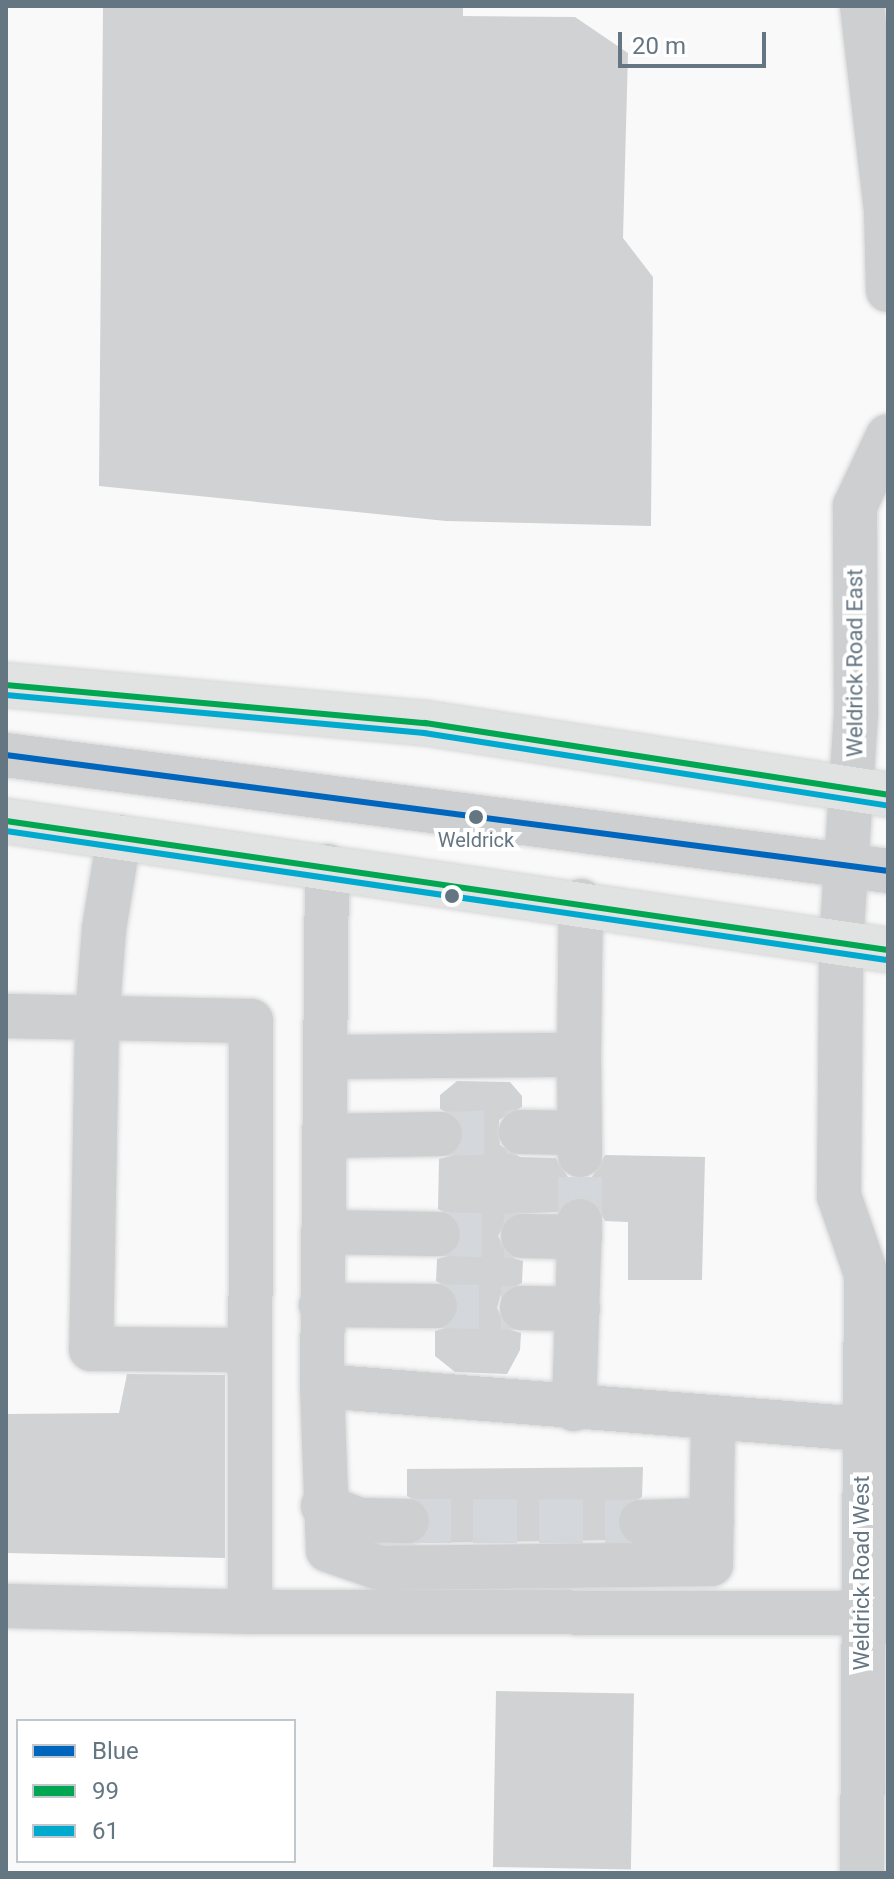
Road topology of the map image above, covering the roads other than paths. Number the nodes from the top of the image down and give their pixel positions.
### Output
1 (862, 6) edge
2 (888, 290) edge
3 (888, 436) edge
4 (6, 685) edge
5 (6, 755) edge
6 (871, 792) edge
7 (6, 821) edge
8 (119, 837) junction
9 (327, 866) junction
10 (869, 868) edge
11 (581, 901) junction
12 (841, 945) junction
13 (888, 950) edge
14 (6, 1016) edge
15 (97, 1020) junction
16 (579, 1055) junction
17 (327, 1057) junction
18 (521, 1132) tunnel mouth
19 (440, 1134) tunnel mouth
20 (326, 1136) junction
21 (323, 1232) junction
22 (438, 1234) tunnel mouth
23 (523, 1236) tunnel mouth
24 (888, 1236) edge
25 (866, 1274) junction
26 (321, 1305) junction
27 (435, 1306) tunnel mouth
28 (522, 1308) tunnel mouth
29 (578, 1309) junction
30 (250, 1350) junction
31 (322, 1386) junction
32 (574, 1409) junction
33 (713, 1420) junction
34 (862, 1429) junction
35 (323, 1506) junction
36 (712, 1520) junction
37 (407, 1521) tunnel mouth
38 (641, 1522) tunnel mouth
39 (6, 1606) edge
40 (250, 1612) junction
41 (863, 1613) junction
42 (862, 1873) edge

1 - 2 street
3 - 6 street, Weldrick Road East
4 - 6 main road
5 - 10 street
6 - 10 street, Weldrick Road East
7 - 8 main road
8 - 9 main road
8 - 15 street
9 - 11 main road
9 - 17 street
10 - 12 street, Weldrick Road East
11 - 12 main road
11 - 16 street
12 - 13 main road
12 - 25 street, Weldrick Road West
14 - 15 street
15 - 30 street
15 - 30 street
16 - 17 street
16 - 18 street
17 - 20 street
19 - 20 street
20 - 21 street
21 - 22 street
21 - 26 street
23 - 29 street
24 - 25 street, Weldrick Road West
25 - 34 street, Weldrick Road West
26 - 27 street
26 - 31 street
28 - 29 street
29 - 32 street
30 - 40 street
31 - 32 street
31 - 35 street
32 - 33 street
33 - 34 street
33 - 36 street
34 - 41 street, Weldrick Road West
35 - 36 street
35 - 37 street
36 - 38 street
39 - 40 street
40 - 41 street
41 - 42 street, Weldrick Road West

